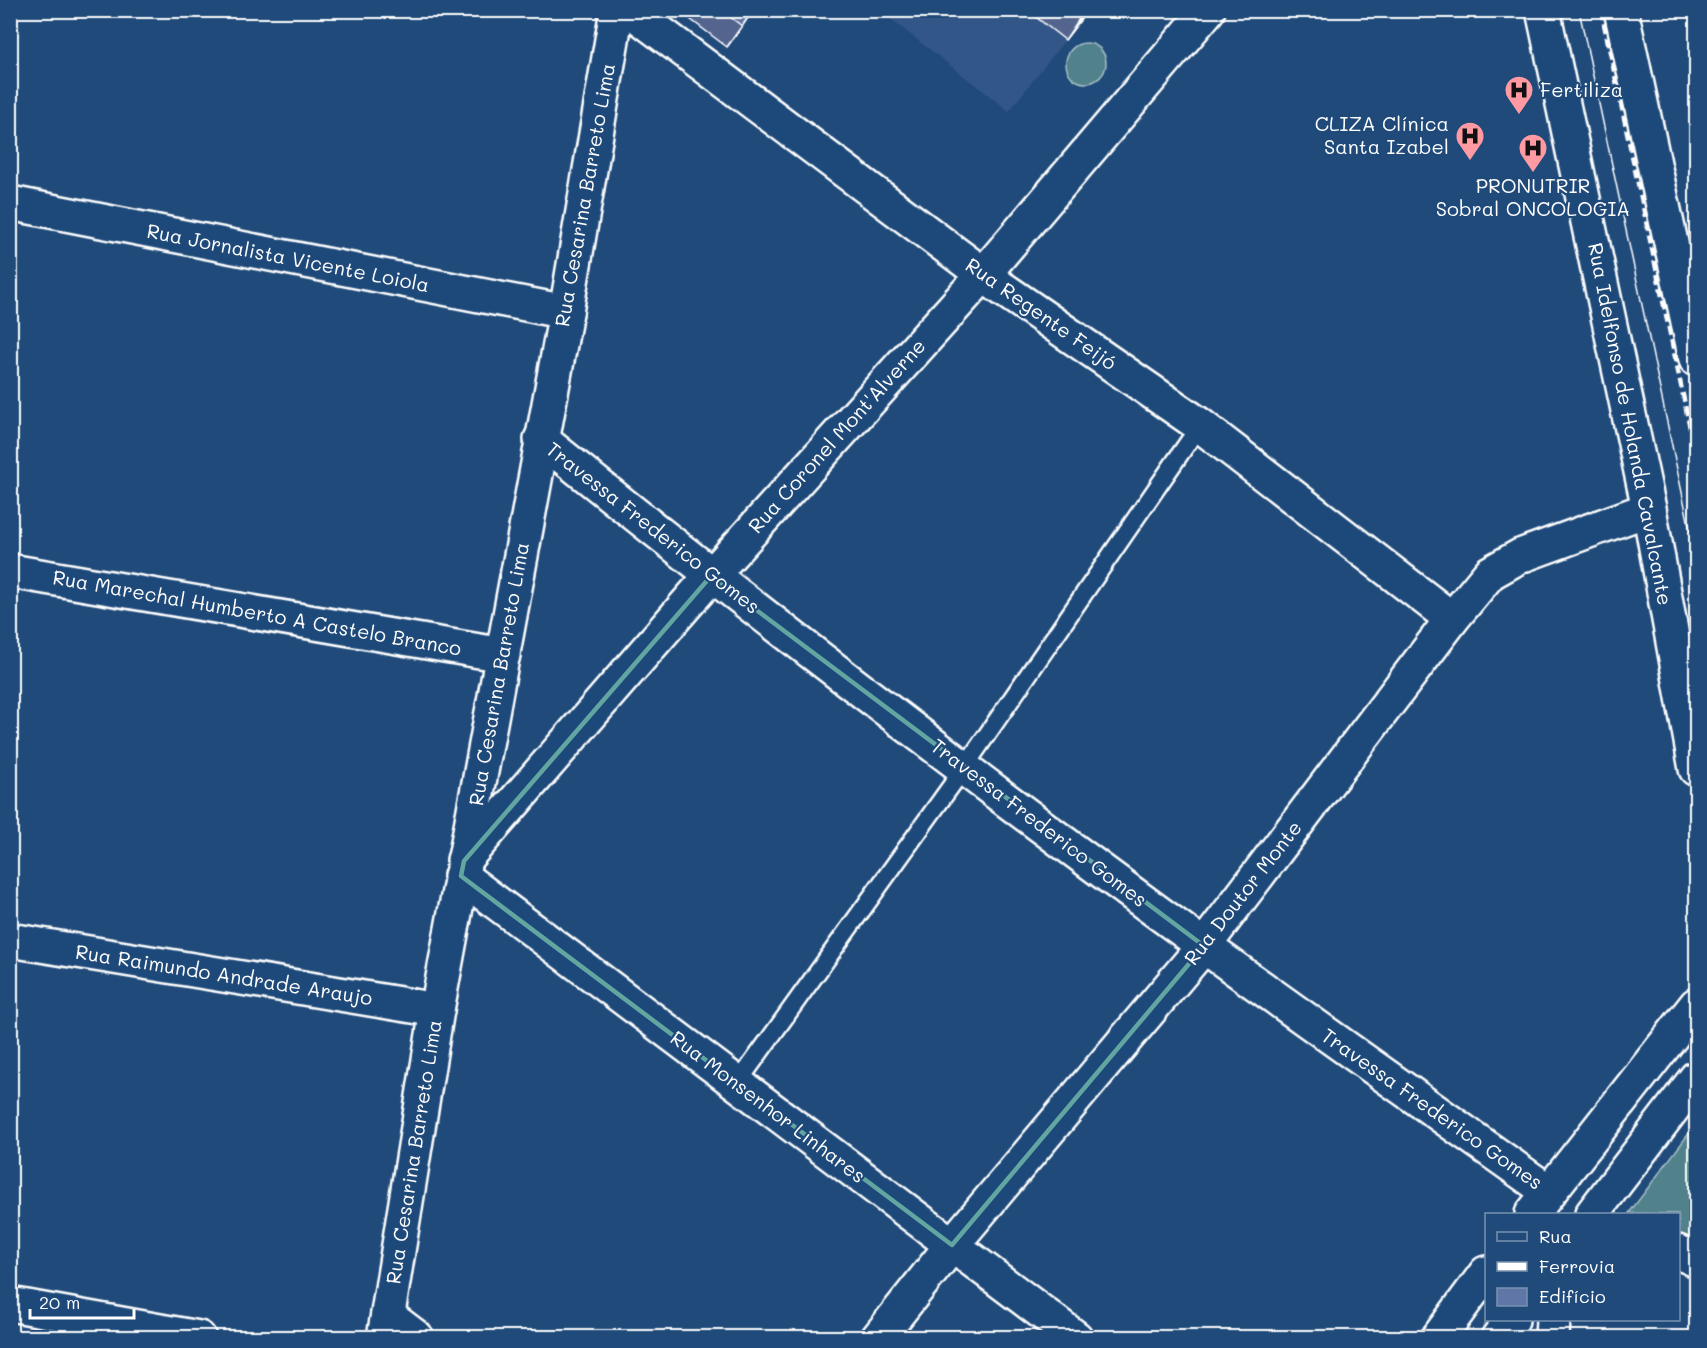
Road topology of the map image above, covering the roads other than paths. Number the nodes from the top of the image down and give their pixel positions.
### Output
1 (617, 10) edge
2 (630, 10) edge
3 (1208, 10) edge
4 (1544, 10) edge
5 (1621, 10) edge
6 (10, 203) edge
7 (983, 276) junction
8 (1692, 311) edge
9 (566, 312) junction
10 (1696, 359) edge
11 (1200, 425) junction
12 (541, 439) junction
13 (1649, 509) junction
14 (10, 572) edge
15 (711, 576) junction
16 (1452, 619) junction
17 (503, 655) junction
18 (964, 768) junction
19 (1696, 769) edge
20 (463, 868) junction
21 (10, 940) edge
22 (1204, 946) junction
23 (1696, 1005) edge
24 (436, 1010) junction
25 (1696, 1078) edge
26 (736, 1084) junction
27 (1540, 1203) edge
28 (1595, 1213) edge
29 (952, 1245) junction
30 (1680, 1253) edge
31 (1696, 1260) edge
32 (1485, 1275) edge
33 (10, 1304) edge
34 (1511, 1321) edge
35 (1552, 1321) edge
36 (386, 1327) edge
37 (199, 1338) edge
38 (417, 1338) edge
39 (878, 1338) edge
40 (1076, 1338) edge
41 (1438, 1338) edge
42 (1498, 1338) edge
43 (1552, 1338) edge

1 - 9 street, Rua Cesarina Barreto Lima
2 - 7 street, Rua Regente Feijó
3 - 7 street, Rua Coronel Mont'Alverne
4 - 13 street, Rua Idelfonso de Holanda Cavalcante
5 - 8 street
6 - 9 street, Rua Jornalista Vicente Loiola
7 - 11 street, Rua Regente Feijó
7 - 15 street, Rua Coronel Mont'Alverne
8 - 10 street
9 - 12 street, Rua Cesarina Barreto Lima
11 - 16 street, Rua Regente Feijó
11 - 18 lane
12 - 15 street, Travessa Frederico Gomes
12 - 17 street, Rua Cesarina Barreto Lima
13 - 16 street, Rua Doutor Monte
13 - 19 street, Rua Idelfonso de Holanda Cavalcante
14 - 17 street, Rua Marechal Humberto A Castelo Branco
15 - 18 street, Travessa Frederico Gomes
15 - 20 street, Rua Coronel Mont'Alverne
16 - 22 street, Rua Doutor Monte
17 - 20 street, Rua Cesarina Barreto Lima
18 - 22 street, Travessa Frederico Gomes
18 - 26 lane
20 - 24 street, Rua Cesarina Barreto Lima
20 - 26 street, Rua Monsenhor Linhares
21 - 24 street, Rua Raimundo Andrade Araujo
22 - 27 street, Travessa Frederico Gomes
22 - 29 street, Rua Doutor Monte
23 - 27 street
24 - 36 street, Rua Cesarina Barreto Lima
25 - 28 street
26 - 29 street, Rua Monsenhor Linhares
29 - 39 street, Rua Doutor Monte
29 - 40 street, Rua Monsenhor Linhares
30 - 31 street
32 - 41 street
33 - 37 street
34 - 42 street
35 - 43 street
36 - 38 street

